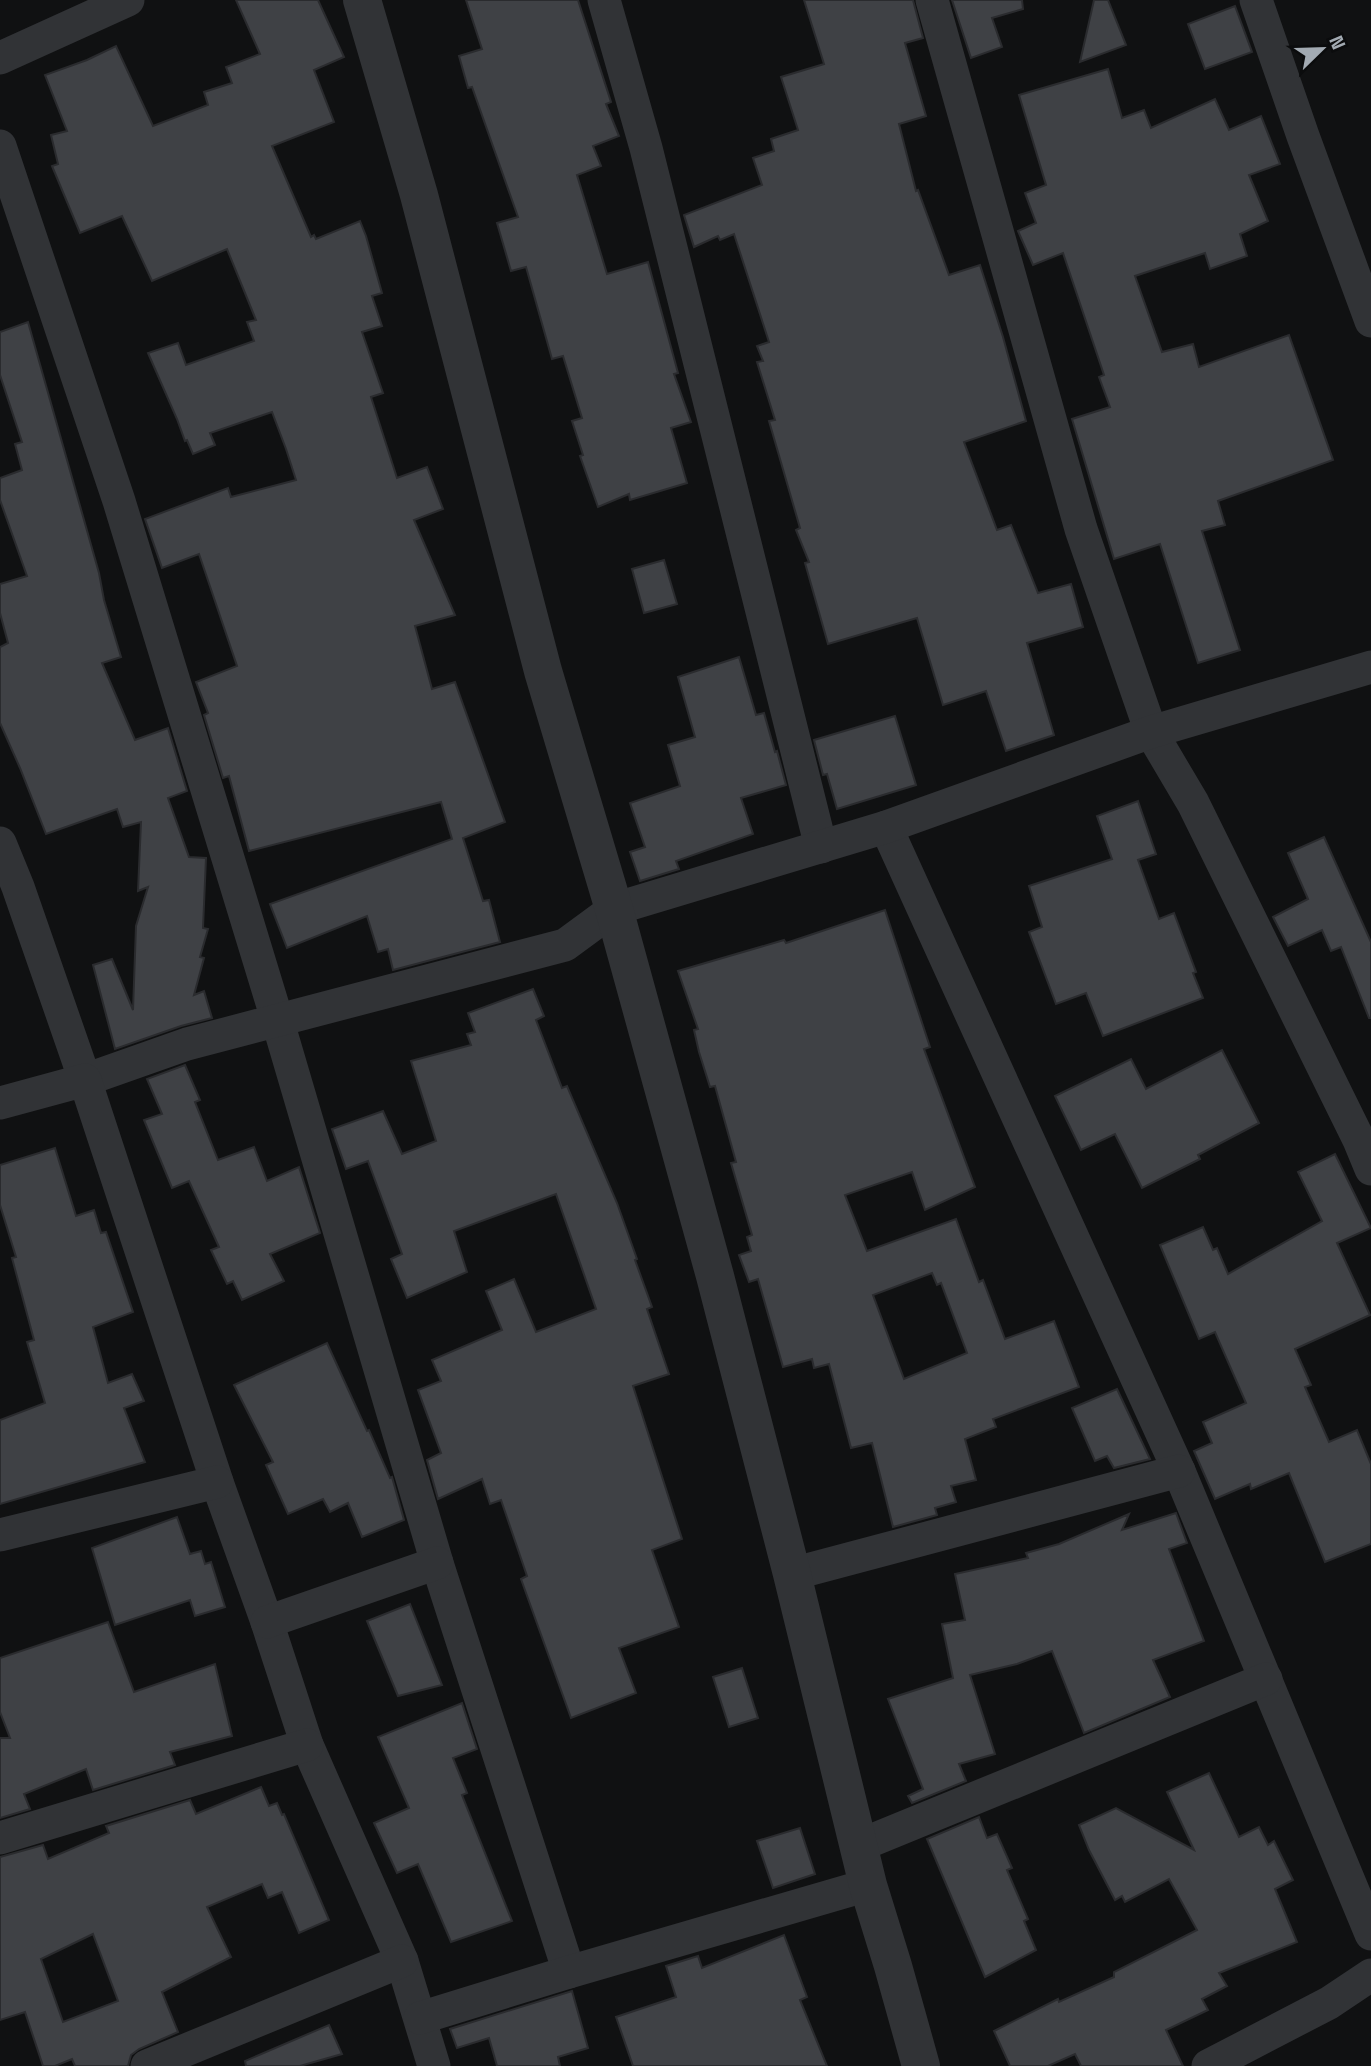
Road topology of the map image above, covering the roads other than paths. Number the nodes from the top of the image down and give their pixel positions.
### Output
1 (128, 0) edge
2 (362, 0) edge
3 (604, 0) edge
4 (932, 0) edge
5 (1256, 0) edge
6 (0, 58) edge
7 (0, 146) edge
8 (1371, 321) edge
9 (1371, 667) edge
10 (1151, 732) junction
11 (886, 827) junction
12 (0, 843) edge
13 (821, 847) junction
14 (9, 889) edge
15 (614, 909) junction
16 (277, 1019) junction
17 (85, 1080) junction
18 (0, 1103) edge
19 (1371, 1169) edge
20 (1179, 1471) junction
21 (217, 1482) junction
22 (0, 1535) edge
23 (438, 1563) junction
24 (792, 1574) junction
25 (267, 1622) junction
26 (1266, 1679) junction
27 (307, 1745) junction
28 (0, 1838) edge
29 (858, 1846) junction
30 (868, 1885) junction
31 (1371, 1934) edge
32 (402, 1961) junction
33 (569, 1972) junction
34 (1371, 1975) edge
35 (420, 2018) junction
36 (147, 2066) edge
37 (434, 2066) edge
38 (921, 2066) edge
39 (1208, 2066) edge

1 - 6 street
2 - 15 street
3 - 13 street
4 - 10 street
5 - 8 street
7 - 16 street
9 - 10 street
10 - 11 street
10 - 19 street
11 - 13 street
11 - 20 street
12 - 14 street
13 - 15 street
14 - 17 street
15 - 16 street
15 - 24 street
16 - 17 street
16 - 23 street
17 - 18 street
17 - 21 street
20 - 24 street
20 - 26 street
21 - 22 street
21 - 25 street
23 - 25 street
23 - 33 street
24 - 29 street
25 - 27 street
26 - 29 street
26 - 31 street
27 - 28 street
27 - 32 street
29 - 30 street
30 - 33 street
30 - 38 street
32 - 35 street
32 - 36 street
33 - 35 street
34 - 39 street
35 - 37 street

